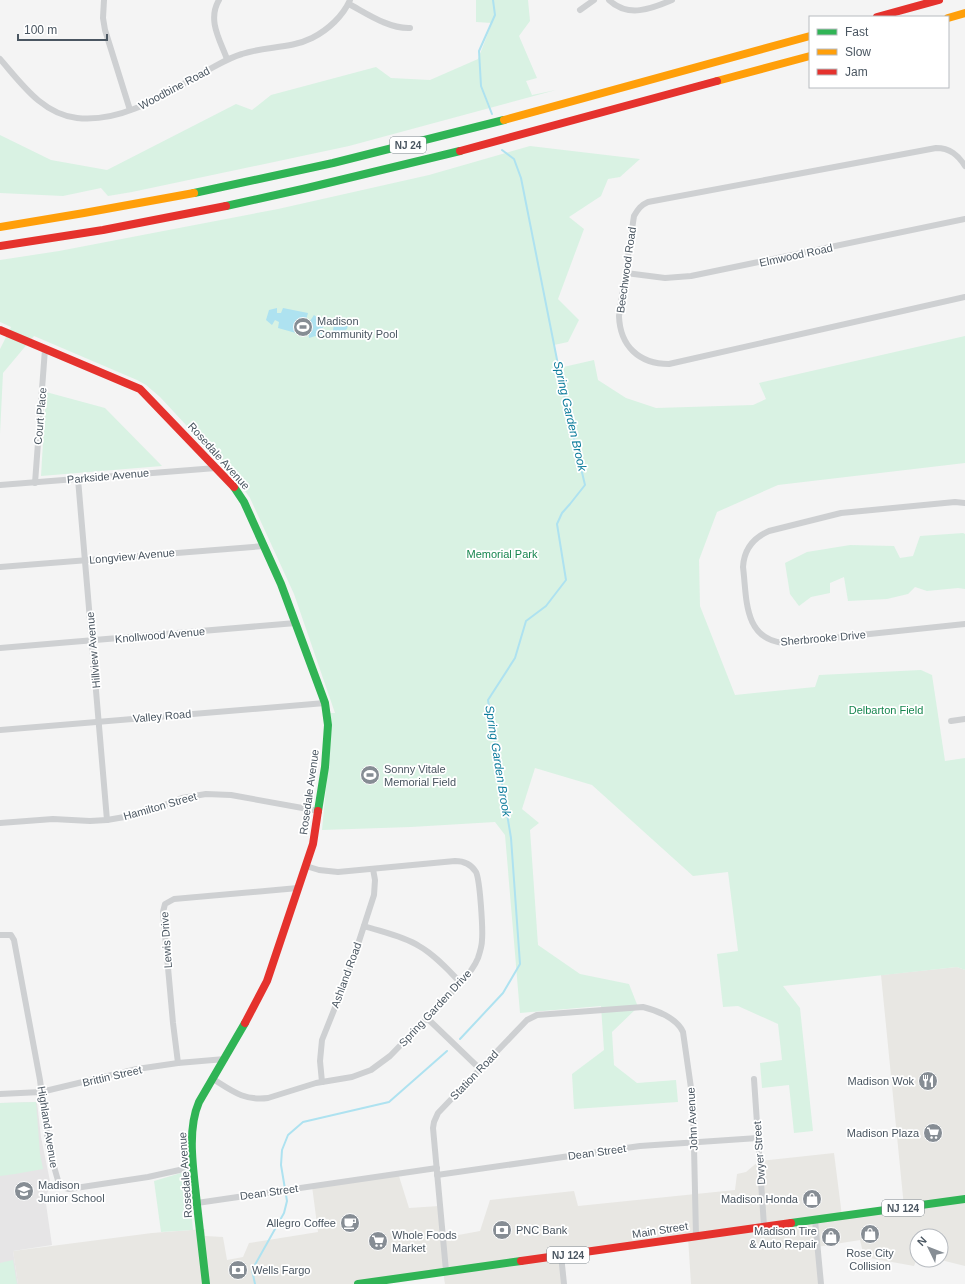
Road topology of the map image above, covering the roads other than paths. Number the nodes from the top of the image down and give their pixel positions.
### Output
1 (104, 0) edge
2 (219, 0) edge
3 (594, 0) edge
4 (608, 0) edge
5 (672, 0) edge
6 (939, 0) edge
7 (350, 2) edge
8 (580, 10) dead end
9 (965, 14) edge
10 (882, 16) edge
11 (949, 18) edge
12 (410, 28) dead end
13 (809, 36) edge
14 (809, 56) edge
15 (0, 58) edge
16 (227, 59) junction
17 (130, 110) junction
18 (965, 166) edge
19 (965, 219) edge
20 (0, 227) edge
21 (0, 246) edge
22 (626, 273) junction
23 (965, 297) edge
24 (0, 330) edge
25 (45, 349) junction
26 (216, 468) junction
27 (78, 479) junction
28 (34, 482) junction
29 (0, 485) edge
30 (965, 503) edge
31 (264, 546) junction
32 (85, 560) junction
33 (0, 567) edge
34 (296, 624) junction
35 (965, 624) edge
36 (92, 641) junction
37 (0, 648) edge
38 (324, 703) junction
39 (965, 719) edge
40 (99, 721) junction
41 (951, 721) dead end
42 (0, 730) edge
43 (319, 811) junction
44 (107, 820) junction
45 (0, 823) edge
46 (306, 866) junction
47 (373, 869) junction
48 (298, 888) junction
49 (364, 926) junction
50 (0, 935) edge
51 (461, 983) junction
52 (661, 1014) joint
53 (427, 1018) junction
54 (225, 1059) junction
55 (178, 1063) junction
56 (480, 1069) junction
57 (213, 1079) junction
58 (754, 1079) dead end
59 (322, 1082) junction
60 (41, 1092) junction
61 (0, 1094) edge
62 (758, 1138) junction
63 (693, 1143) junction
64 (193, 1167) junction
65 (437, 1168) junction
66 (437, 1175) junction
67 (965, 1199) edge
68 (197, 1203) junction
69 (815, 1220) junction
70 (764, 1226) junction
71 (696, 1236) junction
72 (561, 1255) junction
73 (446, 1271) junction
74 (408, 1280) edge
75 (206, 1284) edge
76 (358, 1284) edge
77 (564, 1284) edge
78 (821, 1284) edge

1 - 17 street
2 - 16 street
3 - 8 street
4 - 5 street
6 - 10 main road
7 - 12 street
7 - 16 street, Woodbine Road
9 - 11 main road
13 - 20 main road, NJ 24
14 - 21 main road, NJ 24
15 - 17 street, Woodbine Road
16 - 17 street, Woodbine Road
18 - 22 street, Beechwood Road
19 - 22 street, Elmwood Road
22 - 23 street, Beechwood Road
24 - 25 main road, Rosedale Avenue
25 - 26 main road, Rosedale Avenue
25 - 28 street, Court Place
26 - 27 street, Parkside Avenue
26 - 31 main road, Rosedale Avenue
27 - 28 street, Parkside Avenue
27 - 32 street, Hillview Avenue
28 - 29 street, Parkside Avenue
30 - 35 street, Sherbrooke Drive
31 - 32 street, Longview Avenue
31 - 34 main road, Rosedale Avenue
32 - 33 street, Longview Avenue
32 - 36 street, Hillview Avenue
34 - 36 street, Knollwood Avenue
34 - 38 main road, Rosedale Avenue
36 - 37 street, Knollwood Avenue
36 - 40 street, Hillview Avenue
38 - 40 street, Valley Road
38 - 43 main road, Rosedale Avenue
39 - 41 street
40 - 42 street, Valley Road
40 - 44 street, Hillview Avenue
43 - 44 street, Hamilton Street
43 - 46 main road, Rosedale Avenue
44 - 45 street, Hamilton Street
46 - 47 street, Spring Garden Drive
46 - 48 main road, Rosedale Avenue
47 - 49 street, Ashland Road
47 - 51 street, Spring Garden Drive
48 - 54 main road, Rosedale Avenue
48 - 55 street, Lewis Drive
49 - 51 street
49 - 59 street, Ashland Road
50 - 60 street, Highland Avenue
51 - 53 street, Spring Garden Drive
52 - 56 street, Station Road
52 - 63 street, John Avenue
53 - 56 street
53 - 59 street, Spring Garden Drive
54 - 55 street, Brittin Street
54 - 57 main road, Rosedale Avenue
55 - 60 street, Brittin Street
56 - 65 street, Station Road
57 - 59 street, Spring Garden Drive
57 - 64 main road, Rosedale Avenue
58 - 62 street, Dwyer Street
60 - 61 street, Brittin Street
60 - 64 street, Highland Avenue
62 - 63 street, Dean Street
62 - 70 street, Dwyer Street
63 - 66 street, Dean Street
63 - 71 street, John Avenue
64 - 68 main road, Rosedale Avenue
65 - 66 street, Station Road
65 - 68 street, Dean Street
66 - 73 street, Station Road
67 - 69 main road, Main Street / NJ 124
68 - 75 main road, Rosedale Avenue
69 - 70 main road, Main Street / NJ 124
69 - 78 street
70 - 71 main road, Main Street / NJ 124
71 - 72 main road, Main Street / NJ 124
72 - 73 main road, Main Street / NJ 124
72 - 77 street
73 - 74 main road, Main Street / NJ 124
74 - 76 main road, Main Street / NJ 124

